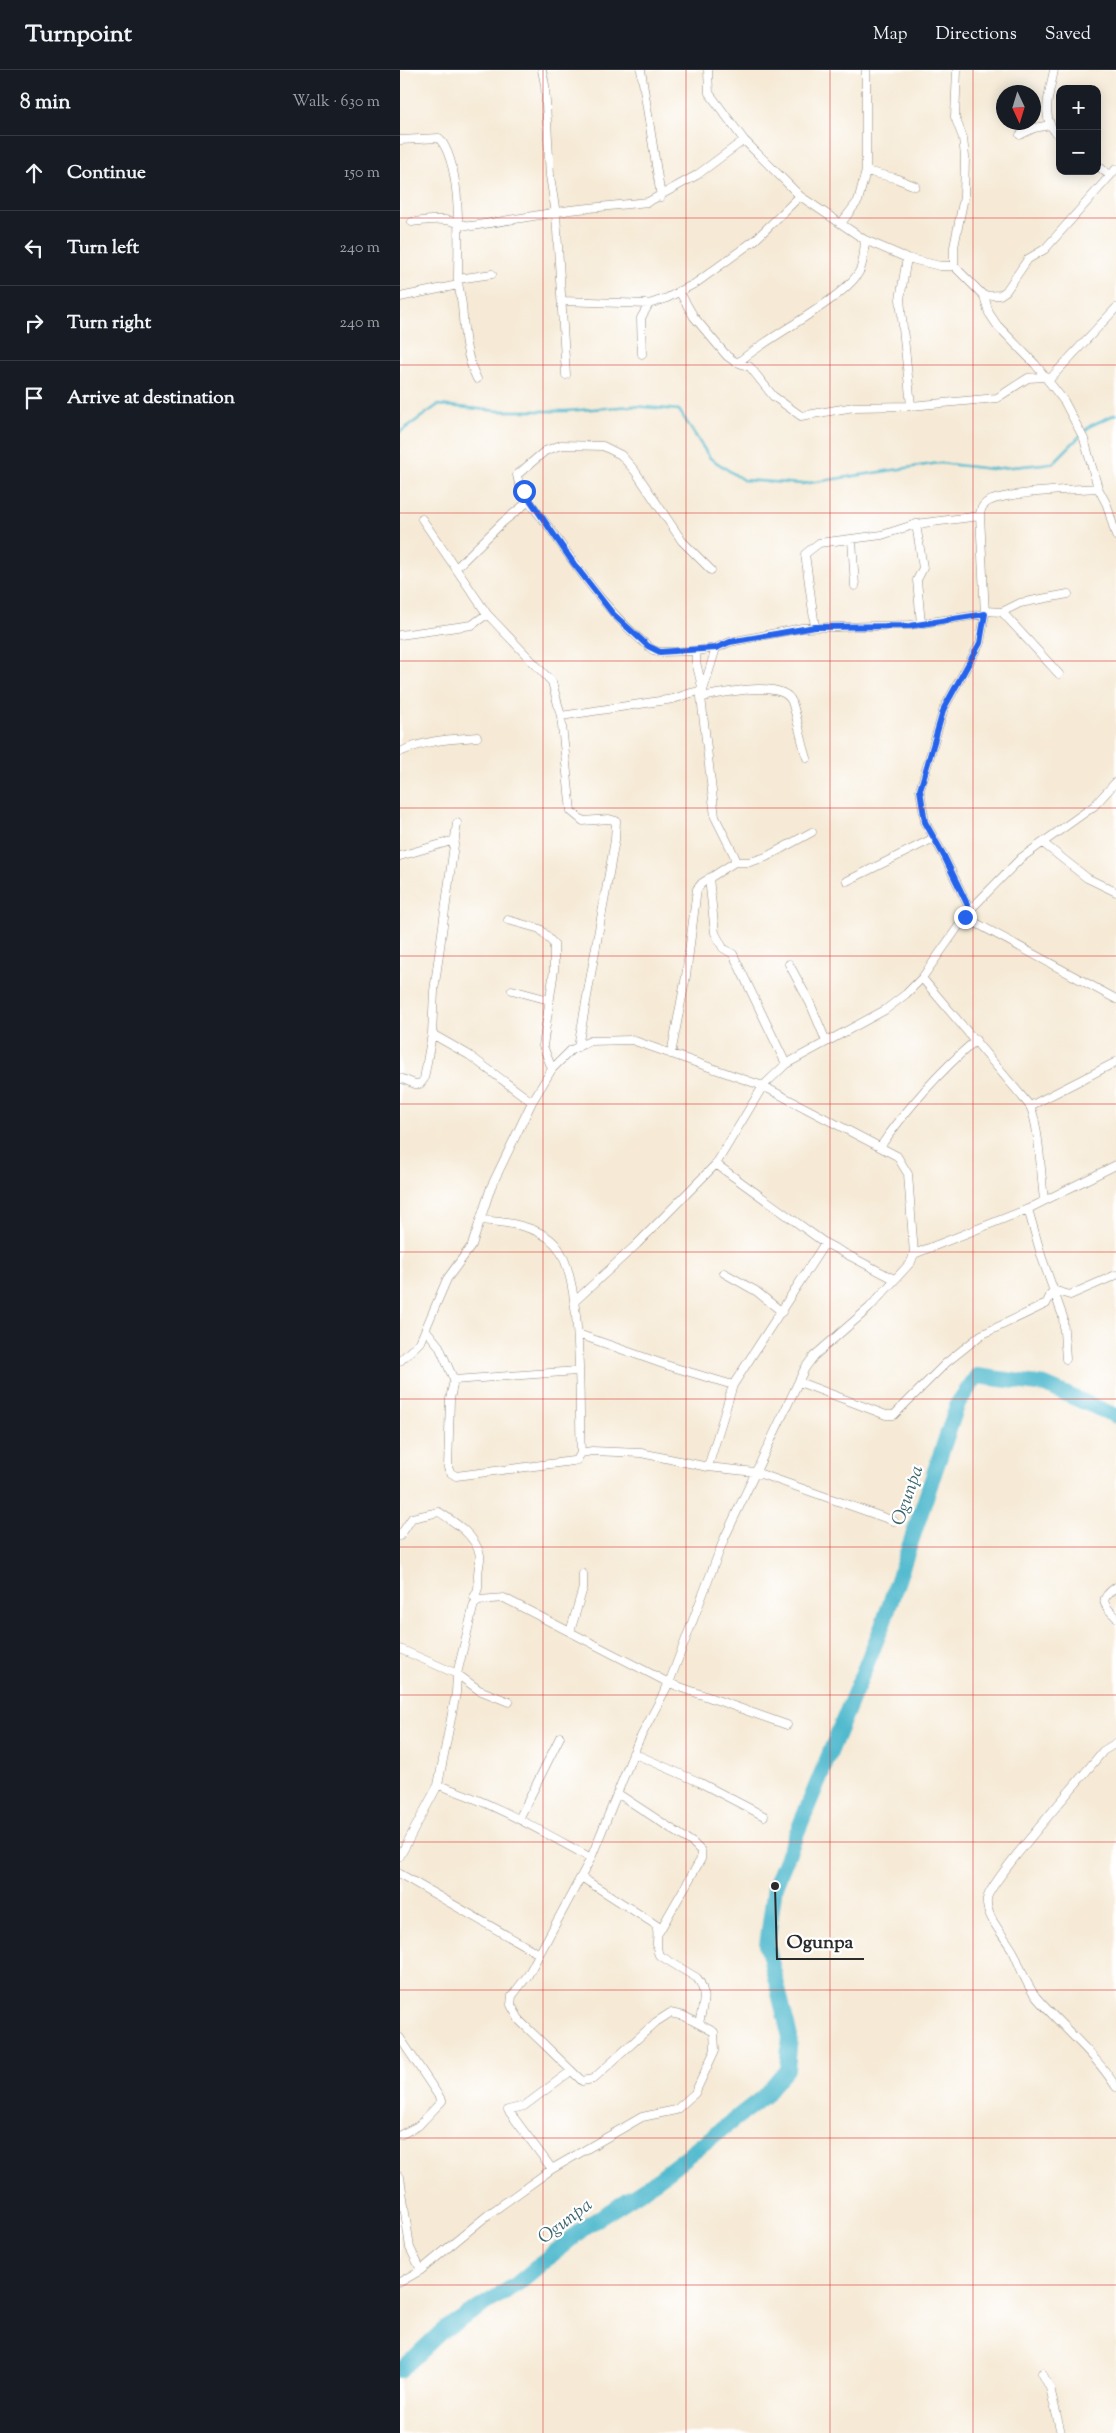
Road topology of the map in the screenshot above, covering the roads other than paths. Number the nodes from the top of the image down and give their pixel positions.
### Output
1 (542, 70) edge
2 (641, 70) edge
3 (708, 70) edge
4 (866, 70) edge
5 (958, 70) edge
6 (1054, 70) edge
7 (1050, 126) junction
8 (1056, 132) edge
9 (1020, 135) dead end
10 (400, 140) edge
11 (744, 140) junction
12 (1101, 168) edge
13 (1116, 169) edge
14 (866, 171) junction
15 (1109, 174) junction
16 (915, 186) dead end
17 (800, 196) junction
18 (661, 197) junction
19 (556, 214) junction
20 (412, 222) dead end
21 (842, 222) junction
22 (460, 226) junction
23 (865, 240) junction
24 (908, 258) junction
25 (954, 266) junction
26 (492, 274) dead end
27 (458, 282) junction
28 (679, 291) junction
29 (984, 296) junction
30 (400, 297) edge
31 (562, 301) junction
32 (649, 304) junction
33 (1116, 308) edge
34 (642, 354) dead end
35 (738, 362) junction
36 (566, 374) dead end
37 (477, 379) dead end
38 (1047, 379) junction
39 (911, 406) junction
40 (1098, 488) junction
41 (529, 501) junction
42 (980, 516) junction
43 (422, 519) dead end
44 (916, 524) junction
45 (1116, 536) edge
46 (852, 540) junction
47 (456, 568) junction
48 (711, 570) dead end
49 (855, 586) dead end
50 (1068, 594) dead end
51 (985, 612) junction
52 (1002, 612) junction
53 (487, 614) junction
54 (921, 624) junction
55 (815, 627) junction
56 (400, 636) edge
57 (716, 648) junction
58 (696, 651) junction
59 (1059, 674) dead end
60 (702, 694) junction
61 (561, 716) junction
62 (477, 736) dead end
63 (400, 752) edge
64 (806, 758) dead end
65 (1116, 782) edge
66 (458, 823) dead end
67 (812, 832) dead end
68 (934, 838) junction
69 (455, 840) junction
70 (1042, 843) junction
71 (400, 856) edge
72 (734, 862) junction
73 (709, 878) junction
74 (847, 881) dead end
75 (1116, 892) edge
76 (967, 914) junction
77 (508, 920) dead end
78 (789, 964) dead end
79 (922, 978) junction
80 (512, 990) dead end
81 (1116, 998) edge
82 (549, 1000) junction
83 (432, 1034) junction
84 (976, 1040) junction
85 (826, 1041) junction
86 (578, 1047) junction
87 (671, 1054) junction
88 (1116, 1062) edge
89 (786, 1064) junction
90 (552, 1069) junction
91 (400, 1078) edge
92 (764, 1086) junction
93 (532, 1102) junction
94 (1030, 1106) junction
95 (880, 1147) junction
96 (716, 1164) junction
97 (1116, 1165) edge
98 (1044, 1200) junction
99 (1028, 1209) junction
100 (480, 1220) junction
101 (826, 1243) junction
102 (914, 1254) junction
103 (724, 1273) dead end
104 (1116, 1275) edge
105 (894, 1279) junction
106 (1054, 1290) junction
107 (574, 1302) junction
108 (782, 1312) junction
109 (426, 1330) junction
110 (578, 1334) junction
111 (1066, 1359) dead end
112 (400, 1361) edge
113 (577, 1371) junction
114 (454, 1380) junction
115 (799, 1382) junction
116 (733, 1385) junction
117 (581, 1453) junction
118 (708, 1467) junction
119 (755, 1472) junction
120 (894, 1521) dead end
121 (400, 1536) edge
122 (583, 1574) dead end
123 (1116, 1587) edge
124 (479, 1600) junction
125 (1116, 1617) edge
126 (570, 1632) junction
127 (400, 1649) edge
128 (457, 1674) junction
129 (670, 1684) junction
130 (509, 1702) dead end
131 (787, 1725) dead end
132 (560, 1737) dead end
133 (1116, 1743) edge
134 (633, 1754) junction
135 (438, 1785) junction
136 (617, 1794) junction
137 (764, 1816) dead end
138 (519, 1818) junction
139 (400, 1856) edge
140 (591, 1858) junction
141 (400, 1874) edge
142 (581, 1877) junction
143 (659, 1932) junction
144 (539, 1954) junction
145 (700, 2023) junction
146 (400, 2038) edge
147 (570, 2071) junction
148 (1116, 2087) edge
149 (400, 2135) edge
150 (552, 2170) junction
151 (400, 2177) edge
152 (421, 2270) junction
153 (400, 2282) edge
154 (1042, 2373) dead end
155 (1061, 2433) edge

1 - 19 street
2 - 18 street
3 - 11 street
4 - 14 street
5 - 25 street
6 - 7 street
7 - 8 street
7 - 9 street
10 - 22 street
11 - 17 street
11 - 18 street
12 - 15 street
13 - 15 street
14 - 16 street
14 - 21 street
15 - 29 street
17 - 21 street
17 - 28 street
18 - 19 street
19 - 22 street
19 - 31 street
20 - 22 street
21 - 23 street
22 - 27 street
23 - 24 street
23 - 35 street
24 - 25 street
24 - 39 street
25 - 29 street
26 - 27 street
27 - 30 street
27 - 37 street
28 - 32 street
28 - 35 street
29 - 38 street
31 - 32 street
31 - 36 street
32 - 34 street
33 - 38 street
35 - 39 street
38 - 39 street
38 - 40 street
40 - 42 street
40 - 45 street
41 - 47 street
41 - 48 street
41 - 58 street
42 - 44 street
42 - 51 street
43 - 47 street
44 - 46 street
44 - 54 street
46 - 49 street
46 - 55 street
47 - 53 street
50 - 52 street
51 - 52 street
51 - 54 street
51 - 68 street
52 - 59 street
53 - 56 street
53 - 61 street
54 - 55 street
55 - 57 street
57 - 58 street
57 - 60 street
58 - 60 street
60 - 61 street
60 - 64 street
60 - 72 street
61 - 86 street
62 - 63 street
65 - 70 street
66 - 69 street
67 - 72 street
68 - 74 street
68 - 76 street
69 - 71 street
69 - 83 street
70 - 75 street
70 - 76 street
72 - 73 street
73 - 87 street
73 - 89 street
76 - 79 street
76 - 81 street
77 - 82 street
78 - 85 street
79 - 84 street
79 - 85 street
80 - 82 street
82 - 90 street
83 - 91 street
83 - 93 street
84 - 94 street
84 - 95 street
85 - 89 street
86 - 87 street
86 - 90 street
87 - 92 street
88 - 94 street
89 - 92 street
90 - 93 street
92 - 95 street
92 - 96 street
93 - 100 street
94 - 98 street
95 - 102 street
96 - 101 street
96 - 107 street
97 - 98 street
98 - 99 street
99 - 102 street
99 - 106 street
100 - 107 street
100 - 109 street
101 - 105 street
101 - 108 street
102 - 105 street
103 - 108 street
104 - 106 street
105 - 115 street
106 - 111 street
106 - 115 street
107 - 110 street
108 - 116 street
109 - 112 street
109 - 114 street
110 - 113 street
110 - 116 street
113 - 114 street
113 - 117 street
114 - 117 street
115 - 119 street
116 - 118 street
117 - 118 street
118 - 119 street
119 - 120 street
119 - 129 street
121 - 124 street
122 - 126 street
123 - 125 street
124 - 126 street
124 - 128 street
126 - 129 street
127 - 128 street
128 - 130 street
128 - 135 street
129 - 131 street
129 - 134 street
132 - 138 street
133 - 148 street
134 - 136 street
134 - 137 street
135 - 138 street
135 - 139 street
136 - 140 street
136 - 143 street
138 - 140 street
140 - 142 street
141 - 144 street
142 - 143 street
142 - 144 street
143 - 145 street
144 - 147 street
145 - 147 street
145 - 150 street
146 - 149 street
147 - 150 street
150 - 152 street
151 - 152 street
152 - 153 street
154 - 155 street

